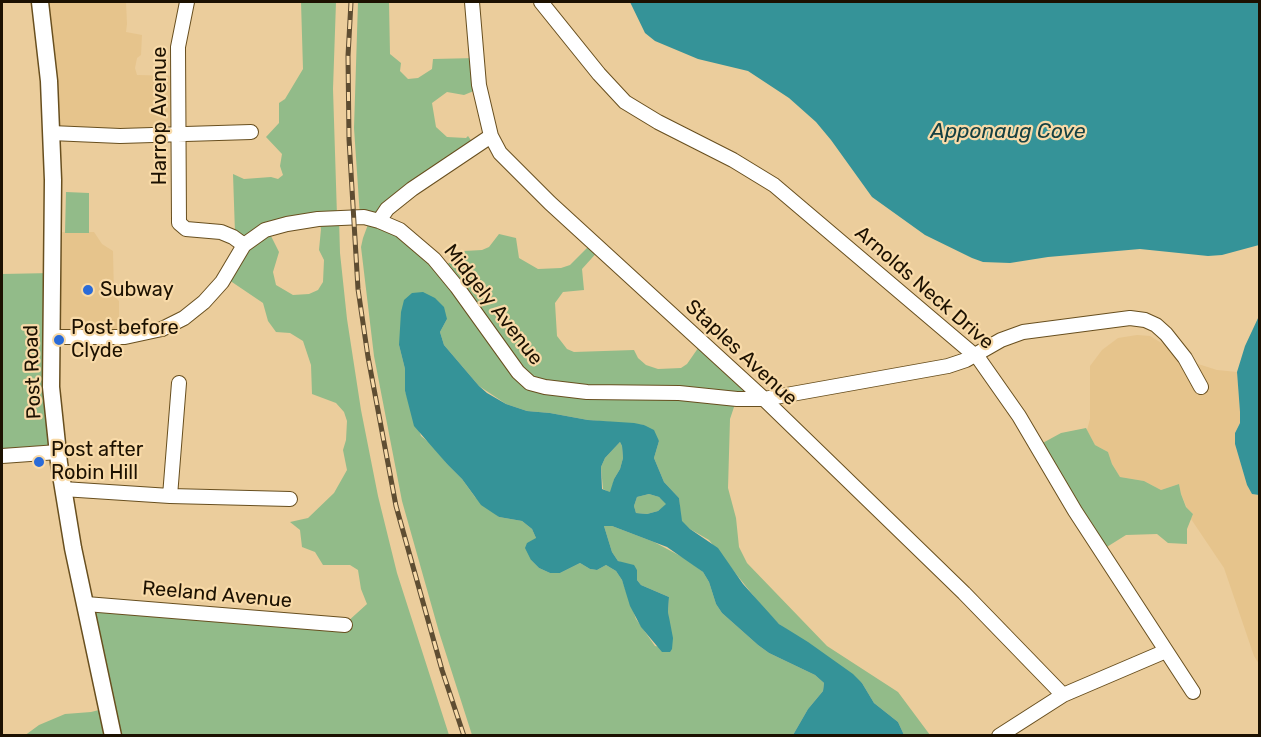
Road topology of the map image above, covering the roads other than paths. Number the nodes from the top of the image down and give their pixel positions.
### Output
1 (40, 2) edge
2 (187, 2) edge
3 (472, 2) edge
4 (541, 2) edge
5 (252, 132) dead end
6 (51, 133) junction
7 (178, 135) junction
8 (491, 136) junction
9 (379, 220) junction
10 (244, 245) junction
11 (51, 337) junction
12 (974, 354) junction
13 (179, 383) dead end
14 (1201, 387) dead end
15 (764, 399) junction
16 (58, 452) junction
17 (2, 456) edge
18 (63, 489) junction
19 (170, 496) junction
20 (290, 499) dead end
21 (86, 604) junction
22 (345, 625) dead end
23 (1166, 651) junction
24 (1193, 692) dead end
25 (1063, 695) junction
26 (113, 735) edge
27 (999, 735) edge

1 - 6 main road, Post Road
2 - 7 street, Harrop Avenue
3 - 8 street, Staples Avenue
4 - 12 street, Arnolds Neck Drive
5 - 7 street
6 - 7 street
6 - 11 main road, Post Road
7 - 10 street, Harrop Avenue
8 - 9 street
8 - 15 street, Staples Avenue
9 - 10 street
9 - 15 street, Midgely Avenue
10 - 11 street
11 - 16 main road, Post Road
12 - 14 street, Midgely Avenue
12 - 15 street, Midgely Avenue
12 - 23 street, Arnolds Neck Drive
13 - 19 street
15 - 25 street, Staples Avenue
16 - 17 street
16 - 18 main road, Post Road
18 - 19 street
18 - 21 main road, Post Road
19 - 20 street
21 - 22 street, Reeland Avenue
21 - 26 main road, Post Road
23 - 24 street, Arnolds Neck Drive
23 - 25 street
25 - 27 street

